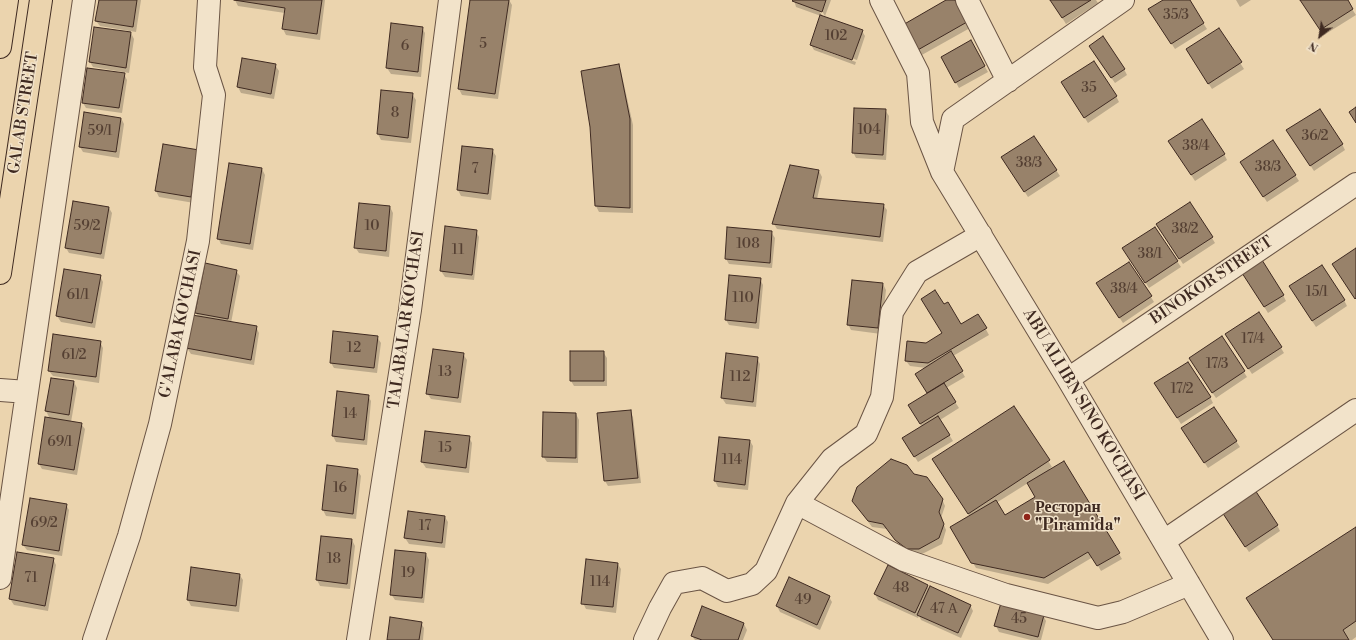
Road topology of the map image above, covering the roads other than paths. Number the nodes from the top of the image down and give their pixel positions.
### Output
1 (7, 0) edge
2 (41, 0) edge
3 (84, 0) edge
4 (209, 0) edge
5 (450, 0) edge
6 (881, 0) edge
7 (967, 0) edge
8 (1123, 0) edge
9 (0, 47) edge
10 (1008, 81) junction
11 (942, 172) junction
12 (1356, 184) edge
13 (981, 235) junction
14 (0, 273) edge
15 (1068, 379) junction
16 (0, 390) edge
17 (27, 392) junction
18 (1356, 410) edge
19 (797, 503) junction
20 (1164, 541) junction
21 (0, 578) edge
22 (1189, 584) junction
23 (94, 640) edge
24 (358, 640) edge
25 (646, 640) edge
26 (1222, 640) edge

1 - 9 main road
2 - 14 main road, GALAB STREET
3 - 17 street
4 - 23 street, G'ALABA KO'CHASI
5 - 24 street, TALABALAR KO'CHASI
6 - 11 street, ABU ALI IBN SINO KO'CHASI
7 - 10 street
8 - 10 street
10 - 11 street
11 - 13 street, ABU ALI IBN SINO KO'CHASI
12 - 15 street, BINOKOR STREET
13 - 15 street, ABU ALI IBN SINO KO'CHASI
13 - 19 street
15 - 20 street, ABU ALI IBN SINO KO'CHASI
16 - 17 street
17 - 21 street
18 - 20 street
19 - 22 street
19 - 25 street
20 - 22 street, ABU ALI IBN SINO KO'CHASI
22 - 26 street, ABU ALI IBN SINO KO'CHASI

